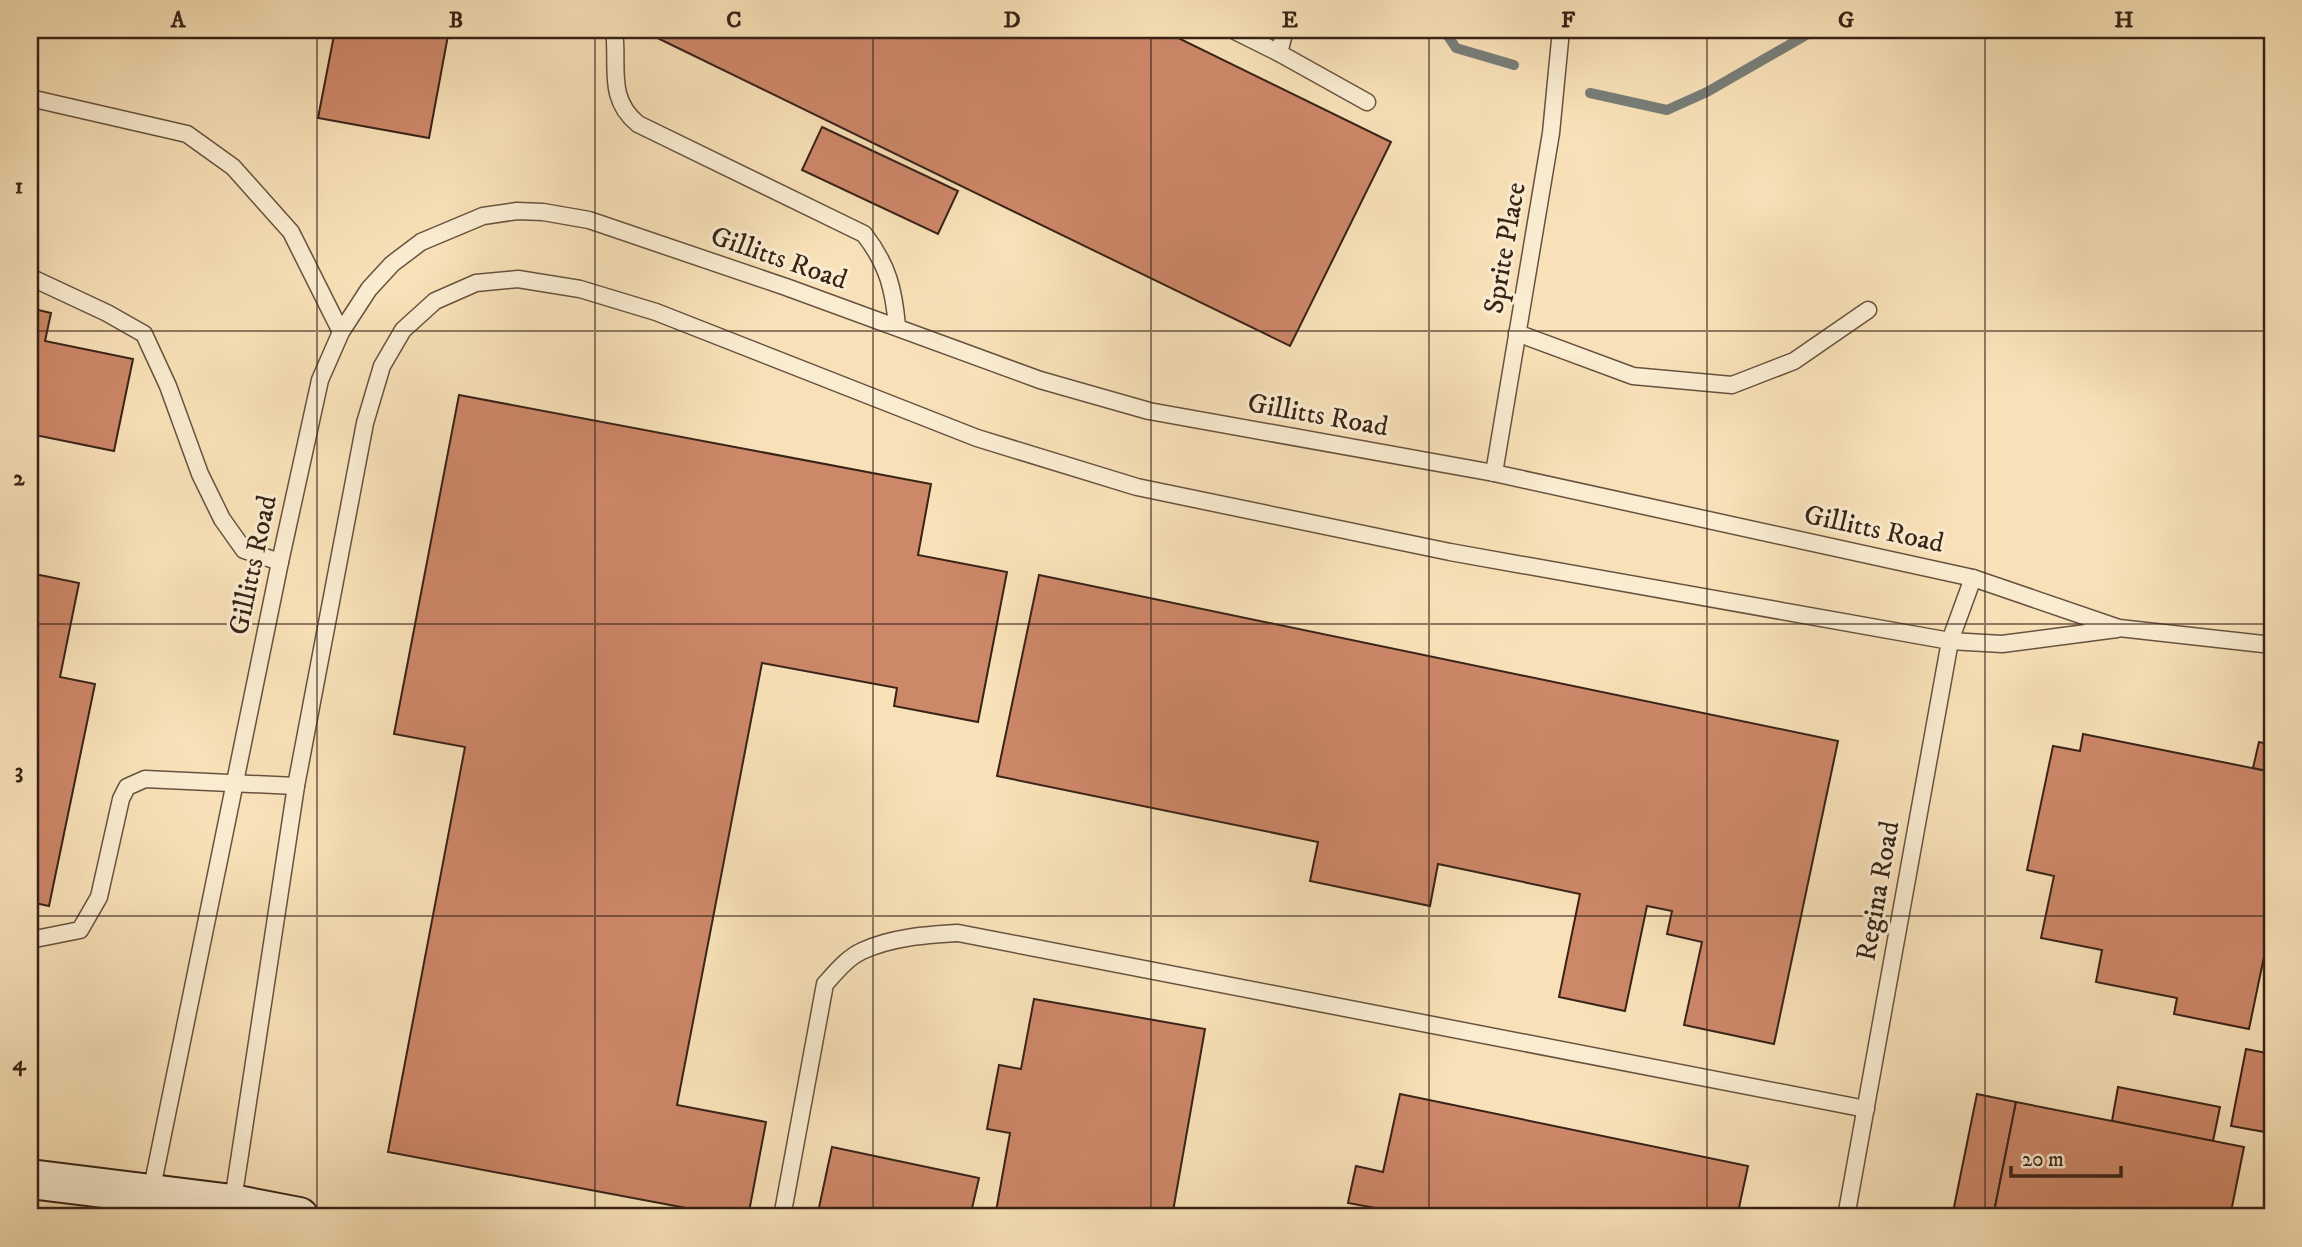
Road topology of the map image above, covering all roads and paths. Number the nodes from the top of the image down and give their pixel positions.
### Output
1 (614, 30) edge
2 (1233, 30) edge
3 (1285, 30) edge
4 (1561, 30) edge
5 (1279, 52) junction
6 (30, 98) edge
7 (1367, 102) dead end
8 (30, 277) edge
9 (1868, 310) dead end
10 (897, 327) junction
11 (341, 331) junction
12 (1517, 333) junction
13 (1494, 473) junction
14 (280, 562) junction
15 (1973, 578) junction
16 (2119, 628) junction
17 (1950, 641) junction
18 (2272, 645) edge
19 (235, 783) junction
20 (296, 786) junction
21 (30, 940) edge
22 (1866, 1109) junction
23 (30, 1179) edge
24 (149, 1205) edge
25 (231, 1210) edge
26 (299, 1217) edge
27 (782, 1217) edge
28 (1846, 1217) edge

1 - 10 lane
2 - 5 lane
3 - 5 lane
4 - 12 lane, Sprite Place
5 - 7 lane
6 - 11 lane
8 - 14 lane
9 - 12 lane
10 - 11 lane, Gillitts Road
10 - 13 lane, Gillitts Road
11 - 14 lane, Gillitts Road
12 - 13 lane, Sprite Place
13 - 15 lane, Gillitts Road
14 - 19 lane, Gillitts Road
15 - 16 lane, Gillitts Road
15 - 17 lane, Regina Road
16 - 17 lane, Gillitts Road
16 - 18 lane, Gillitts Road
17 - 20 lane, Gillitts Road
17 - 22 lane, Regina Road
19 - 20 lane
19 - 21 lane
19 - 24 lane, Gillitts Road
20 - 25 lane, Gillitts Road
22 - 27 lane
22 - 28 lane, Regina Road
23 - 24 street
24 - 25 street
25 - 26 street

